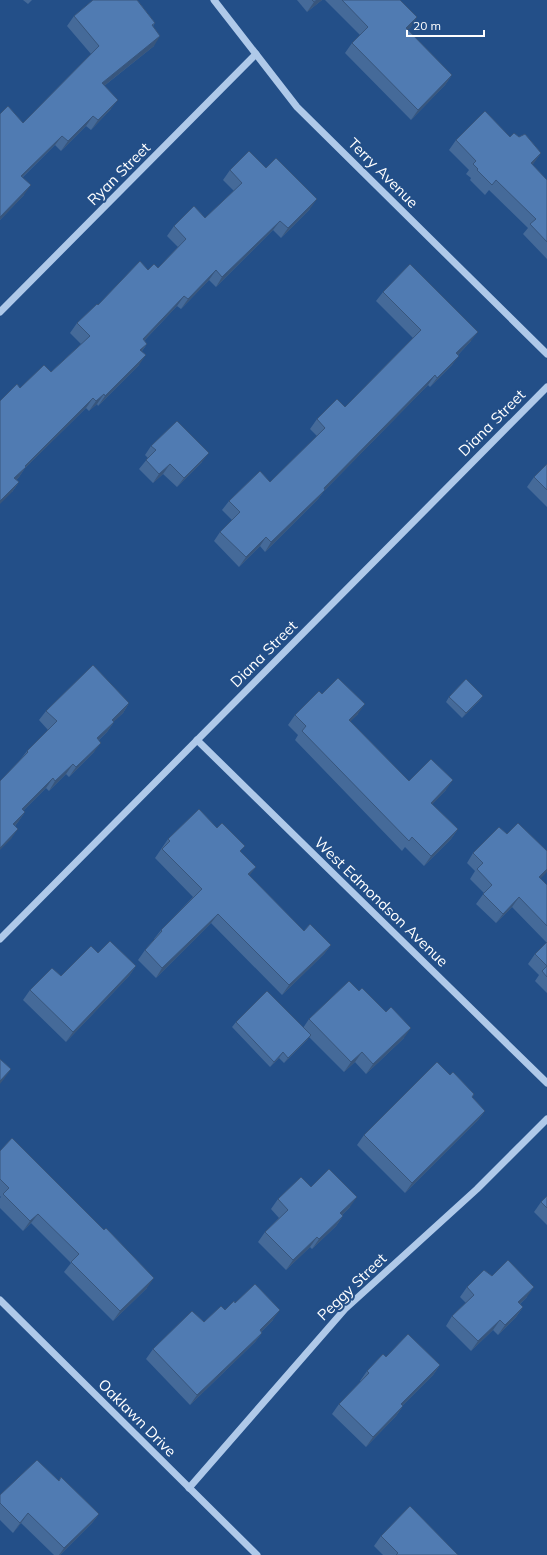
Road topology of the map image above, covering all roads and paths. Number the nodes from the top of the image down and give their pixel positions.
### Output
1 (214, 0) edge
2 (256, 54) junction
3 (0, 312) edge
4 (547, 354) edge
5 (547, 387) edge
6 (197, 740) junction
7 (0, 939) edge
8 (547, 1083) edge
9 (547, 1119) edge
10 (0, 1300) edge
11 (189, 1488) junction
12 (257, 1555) edge

1 - 2 street, Terry Avenue
2 - 3 street, Ryan Street
2 - 4 street, Terry Avenue
5 - 6 street, Diana Street
6 - 7 street, Diana Street
6 - 8 street, West Edmondson Avenue
9 - 11 street, Peggy Street
10 - 11 street, Oaklawn Drive
11 - 12 street, Oaklawn Drive

